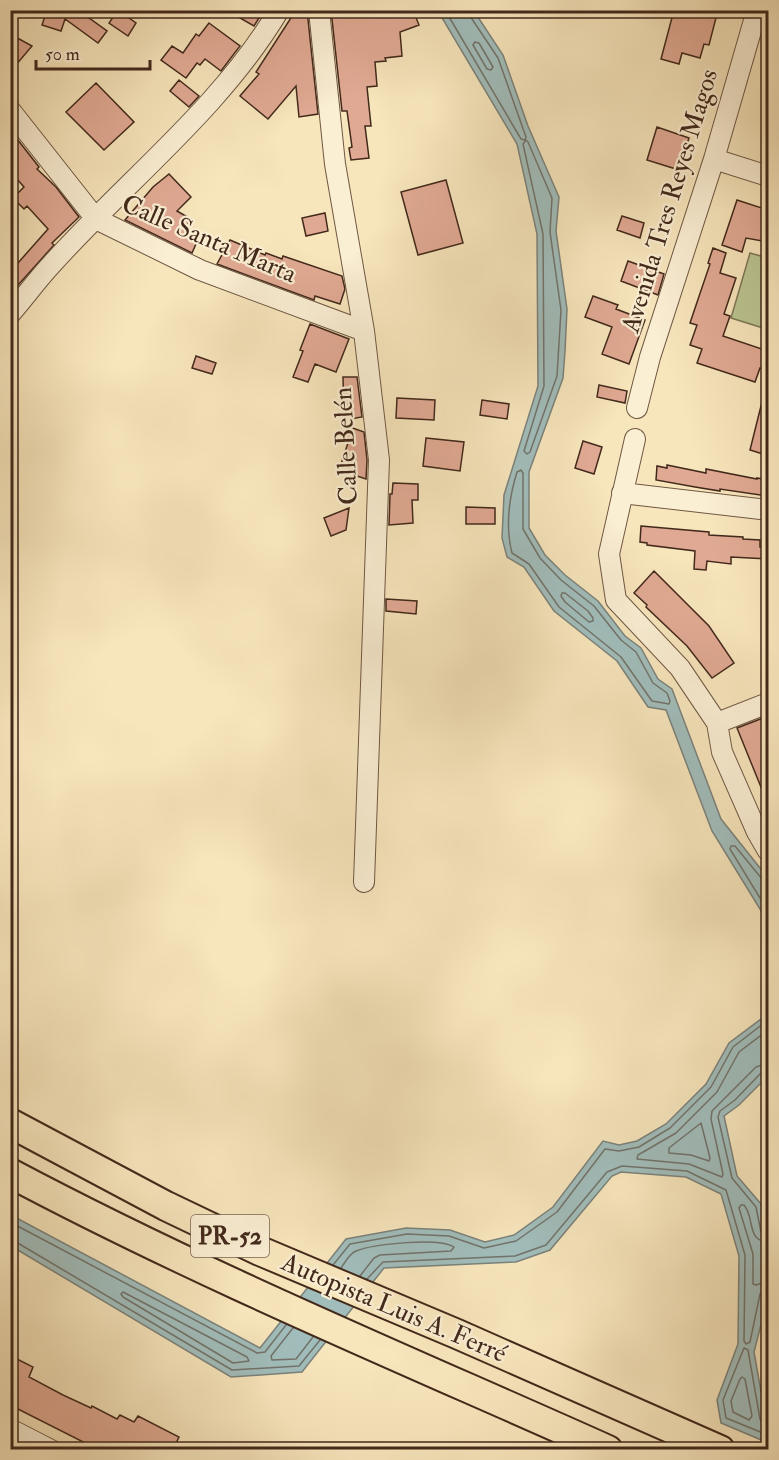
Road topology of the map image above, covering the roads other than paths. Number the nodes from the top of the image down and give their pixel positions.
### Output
1 (279, 10) edge
2 (319, 10) edge
3 (757, 10) edge
4 (10, 110) edge
5 (714, 159) junction
6 (768, 176) edge
7 (96, 219) junction
8 (10, 314) edge
9 (364, 331) junction
10 (637, 408) dead end
11 (635, 439) dead end
12 (622, 493) junction
13 (768, 510) edge
14 (768, 703) edge
15 (717, 723) junction
16 (768, 852) edge
17 (364, 882) dead end
18 (10, 1123) edge
19 (10, 1173) edge
20 (10, 1429) edge
21 (51, 1449) edge
22 (608, 1449) edge
23 (720, 1449) edge

1 - 7 street
2 - 9 street, Calle Belén
3 - 5 street, Avenida Tres Reyes Magos
4 - 7 street, Calle Santa Marta
5 - 6 street
5 - 10 street, Avenida Tres Reyes Magos
7 - 8 street
7 - 9 street, Calle Santa Marta
9 - 17 street, Calle Belén
11 - 12 street
12 - 13 street
12 - 15 street
14 - 15 street
15 - 16 street
18 - 23 highway, Autopista Luis A. Ferré / PR-52
19 - 22 highway, Autopista Luis A. Ferré / PR-52
20 - 21 street

